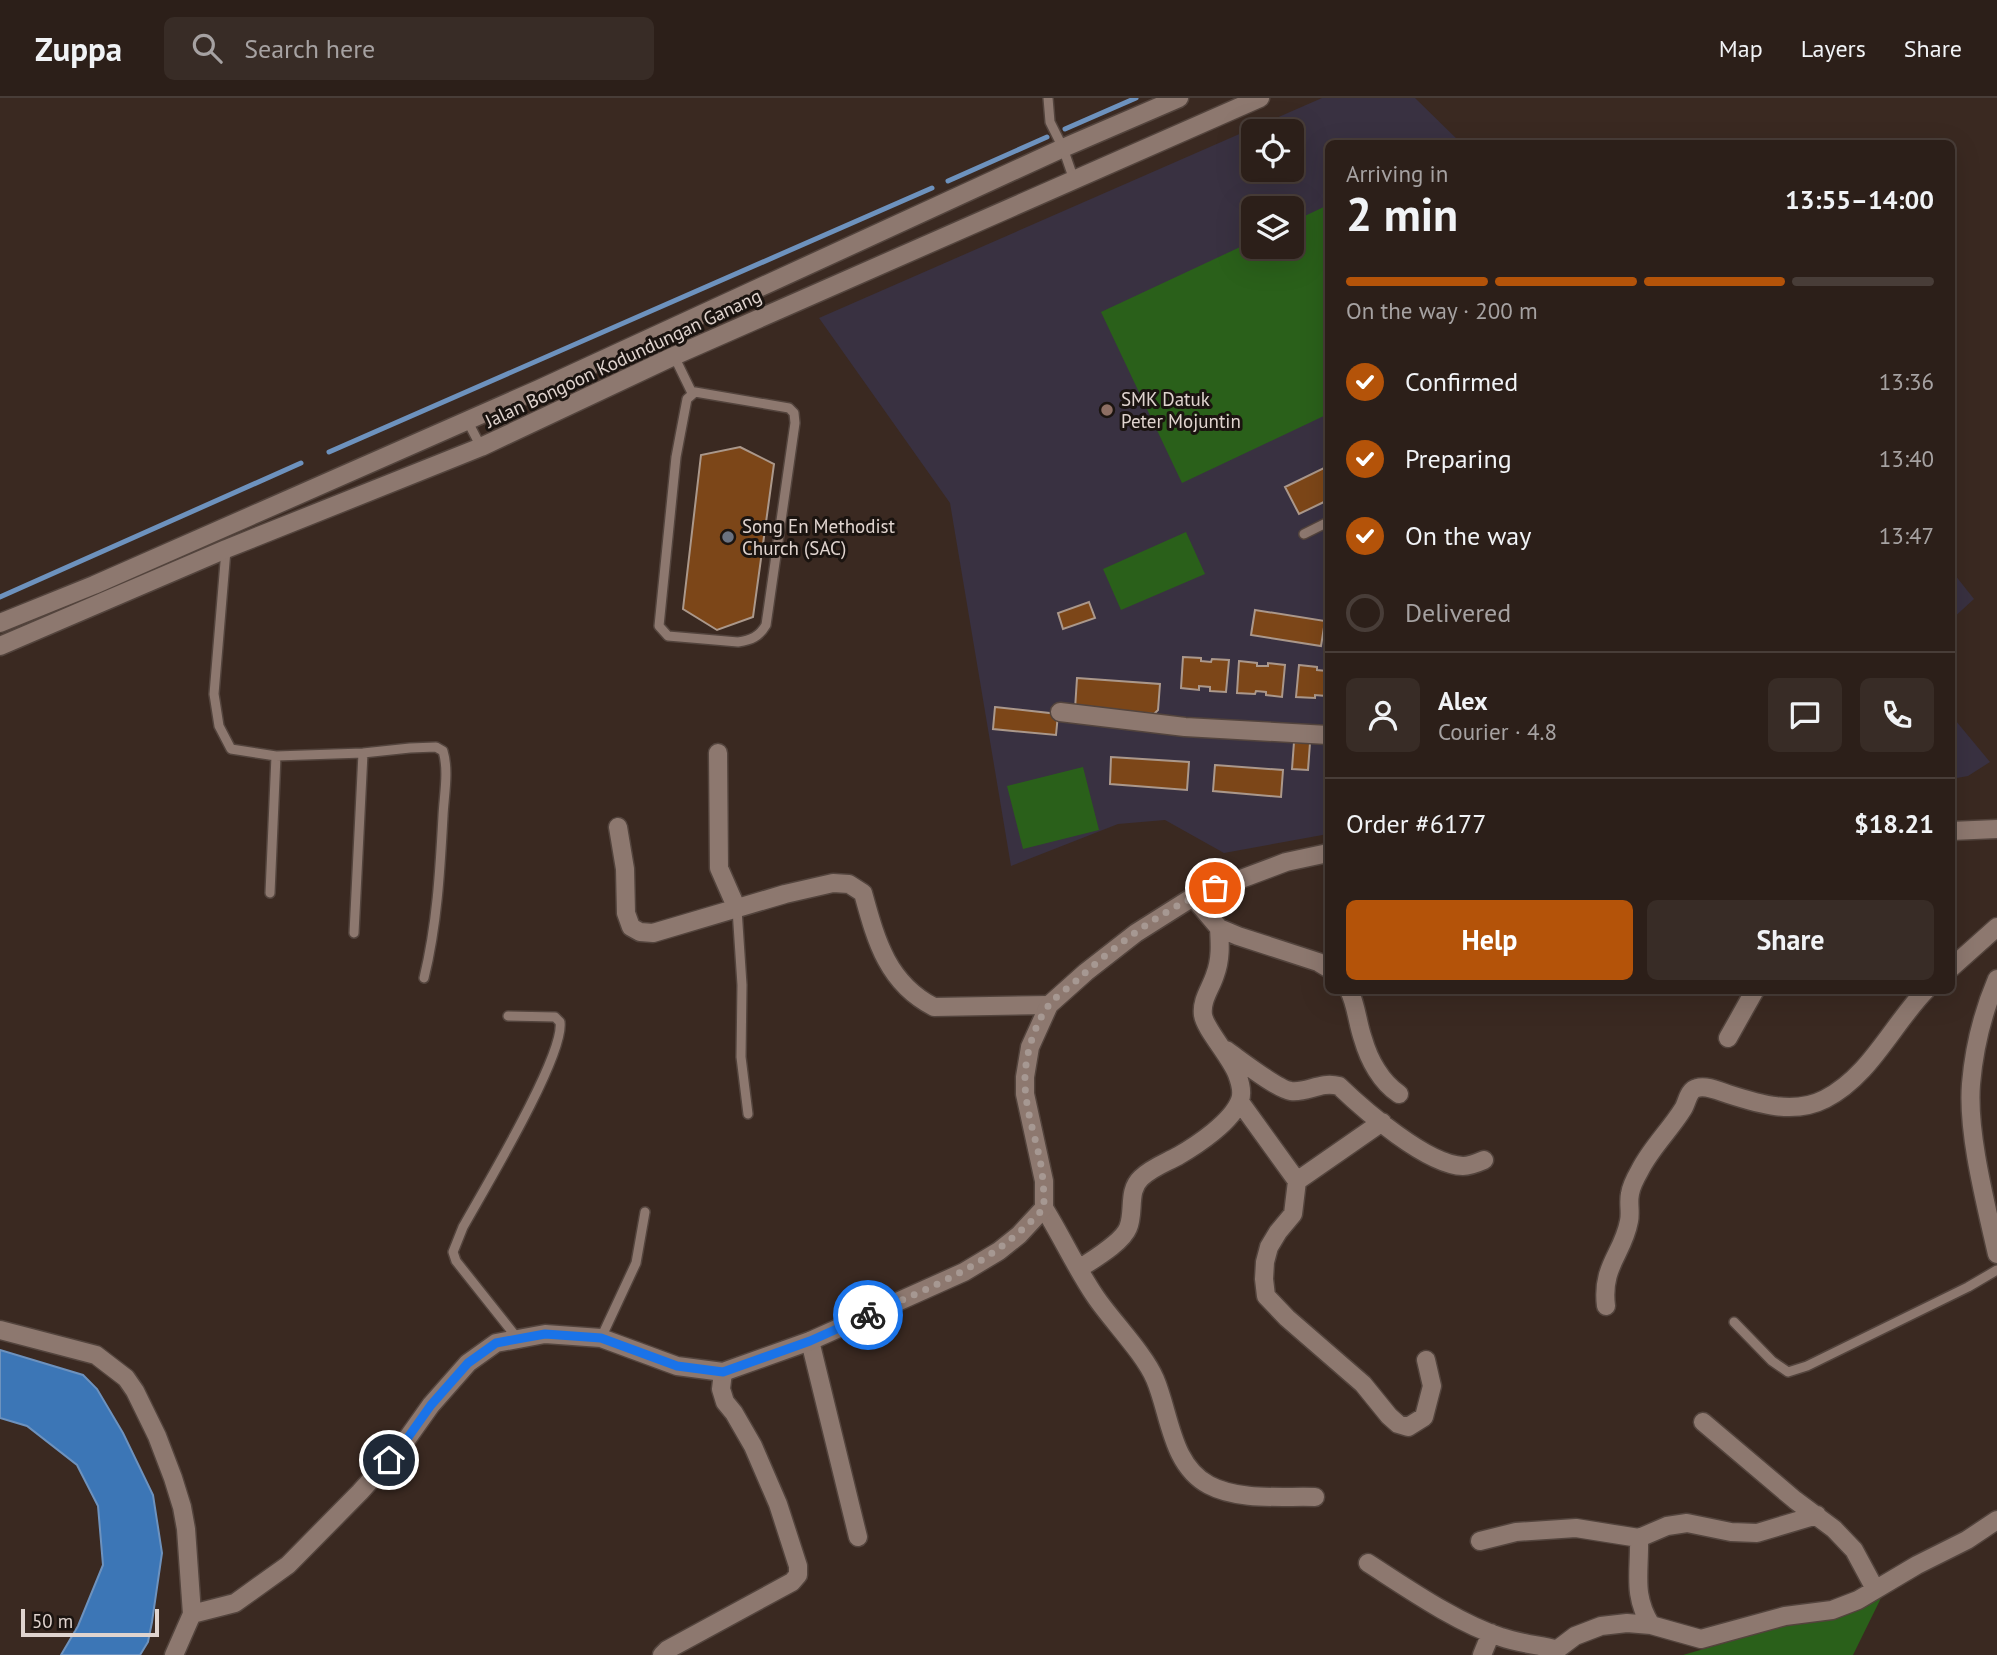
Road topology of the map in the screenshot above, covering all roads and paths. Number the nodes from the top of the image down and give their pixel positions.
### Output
1 (1048, 98) edge
2 (1179, 98) edge
3 (1259, 98) edge
4 (1063, 148) junction
5 (1073, 180) junction
6 (674, 356) junction
7 (692, 393) junction
8 (467, 420) junction
9 (481, 447) junction
10 (1325, 524) edge
11 (1304, 534) dead end
12 (226, 549) junction
13 (0, 622) edge
14 (0, 646) edge
15 (1060, 712) dead end
16 (1325, 735) edge
17 (363, 752) junction
18 (718, 752) dead end
19 (276, 756) junction
20 (618, 827) dead end
21 (1997, 829) edge
22 (1960, 831) edge
23 (1997, 841) edge
24 (1325, 854) edge
25 (270, 893) dead end
26 (1193, 897) junction
27 (737, 909) junction
28 (1997, 927) edge
29 (1219, 928) junction
30 (354, 933) dead end
31 (1955, 964) edge
32 (1325, 966) edge
33 (424, 978) dead end
34 (1997, 979) edge
35 (1351, 994) edge
36 (1753, 994) edge
37 (1922, 994) edge
38 (1049, 1005) junction
39 (508, 1016) dead end
40 (1728, 1038) dead end
41 (1223, 1048) junction
42 (1399, 1094) dead end
43 (1240, 1102) junction
44 (748, 1114) dead end
45 (1382, 1122) junction
46 (1484, 1160) dead end
47 (1297, 1181) junction
48 (645, 1212) dead end
49 (1049, 1215) junction
50 (1997, 1254) edge
51 (1079, 1269) junction
52 (1997, 1270) edge
53 (1606, 1307) dead end
54 (1734, 1322) dead end
55 (0, 1330) edge
56 (601, 1338) junction
57 (518, 1339) junction
58 (811, 1346) junction
59 (1426, 1360) dead end
60 (723, 1387) junction
61 (1703, 1422) dead end
62 (1315, 1497) dead end
63 (1817, 1515) junction
64 (1997, 1520) edge
65 (858, 1537) dead end
66 (1639, 1538) junction
67 (1480, 1541) dead end
68 (1368, 1563) dead end
69 (1875, 1589) junction
70 (192, 1614) junction
71 (1651, 1625) junction
72 (1491, 1633) junction
73 (1552, 1652) edge
74 (174, 1655) edge
75 (662, 1655) edge
76 (1482, 1655) edge

1 - 4 lane
2 - 4 street
3 - 5 street, Jalan Bongoon Kodundungan Ganang
4 - 5 lane
4 - 8 street
5 - 6 street, Jalan Bongoon Kodundungan Ganang
6 - 7 lane
6 - 9 street, Jalan Bongoon Kodundungan Ganang
7 - 7 lane
8 - 9 lane
8 - 13 street
9 - 12 street, Jalan Bongoon Kodundungan Ganang
10 - 11 lane
12 - 14 street, Jalan Bongoon Kodundungan Ganang
12 - 19 lane
15 - 16 street
17 - 19 lane
17 - 30 lane
17 - 33 lane
18 - 27 street
19 - 25 lane
20 - 27 street
21 - 22 street
22 - 23 street
24 - 26 street
26 - 29 street
26 - 38 street
27 - 38 street
27 - 44 lane
28 - 31 street
29 - 32 street
29 - 41 street
34 - 50 street
35 - 42 street
36 - 40 street
37 - 53 street
38 - 49 street
39 - 57 lane
41 - 43 street
41 - 45 street
43 - 47 street
43 - 51 street
45 - 46 street
45 - 47 street
47 - 59 street
48 - 56 lane
49 - 51 street
49 - 58 street
51 - 62 street
52 - 54 lane
55 - 70 street
56 - 57 street
56 - 60 street
57 - 70 street
58 - 60 street
58 - 65 street
60 - 75 street
61 - 63 street
63 - 66 street
63 - 69 street
64 - 69 street
66 - 67 street
66 - 71 street
68 - 72 street
69 - 71 street
70 - 74 street
71 - 73 street
72 - 73 street
72 - 76 street

